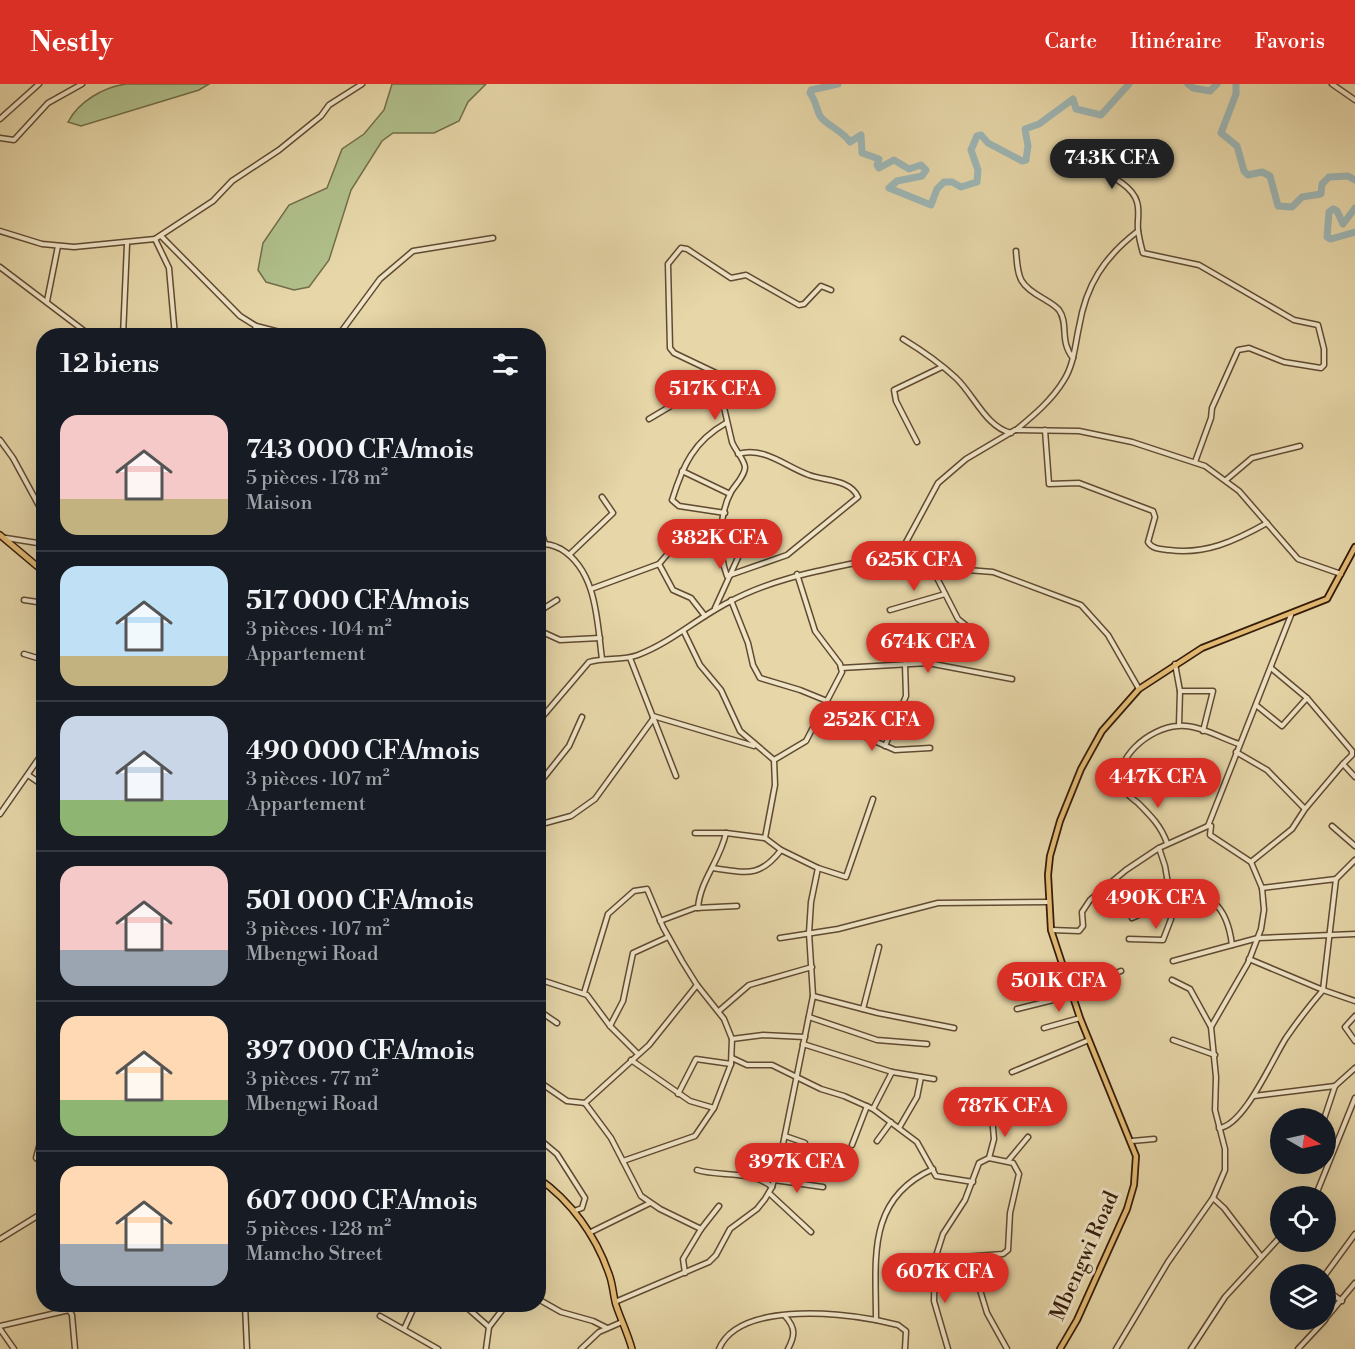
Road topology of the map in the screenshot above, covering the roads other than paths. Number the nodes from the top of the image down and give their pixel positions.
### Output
1 (39, 84) edge
2 (82, 84) edge
3 (362, 84) edge
4 (1332, 84) edge
5 (1355, 100) edge
6 (0, 119) edge
7 (0, 138) edge
8 (1077, 158) dead end
9 (0, 231) edge
10 (1138, 231) junction
11 (161, 236) junction
12 (493, 238) dead end
13 (155, 239) junction
14 (127, 244) junction
15 (58, 246) junction
16 (1016, 251) dead end
17 (0, 267) edge
18 (831, 290) dead end
19 (46, 301) junction
20 (256, 326) joint
21 (79, 328) edge
22 (123, 328) edge
23 (174, 328) edge
24 (263, 328) edge
25 (344, 328) edge
26 (903, 339) dead end
27 (1073, 358) junction
28 (942, 367) junction
29 (718, 378) junction
30 (649, 419) dead end
31 (726, 423) junction
32 (1045, 430) junction
33 (1013, 432) junction
34 (0, 440) edge
35 (917, 442) dead end
36 (1300, 446) dead end
37 (738, 454) junction
38 (1195, 462) junction
39 (681, 471) junction
40 (1226, 480) junction
41 (730, 494) junction
42 (602, 497) dead end
43 (36, 500) edge
44 (725, 513) junction
45 (1267, 523) junction
46 (1, 536) edge
47 (746, 540) dead end
48 (36, 543) edge
49 (546, 544) edge
50 (904, 546) junction
51 (1355, 546) edge
52 (722, 553) junction
53 (570, 554) junction
54 (1349, 558) junction
55 (1355, 560) edge
56 (659, 564) junction
57 (36, 565) edge
58 (929, 567) junction
59 (797, 574) junction
60 (1341, 574) junction
61 (730, 576) junction
62 (591, 589) junction
63 (945, 594) junction
64 (24, 600) dead end
65 (557, 600) dead end
66 (731, 600) junction
67 (36, 602) edge
68 (546, 607) edge
69 (715, 609) junction
70 (890, 610) dead end
71 (1291, 615) junction
72 (705, 616) junction
73 (684, 632) junction
74 (546, 634) edge
75 (978, 635) dead end
76 (600, 638) junction
77 (24, 654) dead end
78 (36, 658) edge
79 (630, 658) junction
80 (602, 659) junction
81 (905, 664) junction
82 (1175, 664) junction
83 (841, 668) junction
84 (1271, 668) junction
85 (1012, 679) dead end
86 (1139, 689) junction
87 (1180, 691) junction
88 (1307, 698) junction
89 (827, 702) junction
90 (1256, 705) junction
91 (546, 712) edge
92 (582, 717) dead end
93 (652, 717) junction
94 (820, 717) junction
95 (1179, 725) junction
96 (1203, 731) junction
97 (1239, 744) junction
98 (756, 746) junction
99 (885, 746) junction
100 (930, 748) dead end
101 (1236, 752) junction
102 (774, 760) junction
103 (36, 764) edge
104 (1343, 764) junction
105 (28, 775) junction
106 (546, 775) edge
107 (676, 776) dead end
108 (1355, 777) edge
109 (36, 780) edge
110 (873, 800) dead end
111 (1305, 808) junction
112 (0, 814) edge
113 (546, 823) edge
114 (1208, 826) junction
115 (1332, 826) dead end
116 (695, 833) dead end
117 (726, 833) junction
118 (765, 838) junction
119 (1167, 843) junction
120 (1355, 846) edge
121 (1159, 848) junction
122 (781, 850) junction
123 (1355, 860) edge
124 (1251, 862) junction
125 (712, 868) junction
126 (818, 868) junction
127 (1336, 879) junction
128 (1262, 888) junction
129 (1168, 891) junction
130 (1171, 901) junction
131 (1049, 902) junction
132 (737, 906) dead end
133 (698, 908) junction
134 (1132, 918) dead end
135 (660, 921) junction
136 (1051, 930) junction
137 (809, 933) junction
138 (1355, 934) edge
139 (1330, 936) junction
140 (668, 937) junction
141 (780, 938) dead end
142 (1258, 938) junction
143 (1129, 939) dead end
144 (1232, 945) junction
145 (879, 947) dead end
146 (1249, 959) junction
147 (1173, 961) dead end
148 (812, 967) junction
149 (1121, 971) dead end
150 (1172, 980) dead end
151 (546, 981) edge
152 (697, 985) junction
153 (1323, 990) junction
154 (584, 993) junction
155 (1072, 993) junction
156 (813, 996) junction
157 (1355, 1001) edge
158 (863, 1009) junction
159 (1017, 1009) dead end
160 (719, 1011) junction
161 (546, 1015) edge
162 (1355, 1016) edge
163 (809, 1017) junction
164 (1080, 1018) junction
165 (557, 1023) dead end
166 (610, 1026) junction
167 (954, 1028) dead end
168 (1044, 1028) dead end
169 (1211, 1028) junction
170 (805, 1037) junction
171 (732, 1039) junction
172 (1089, 1040) junction
173 (1173, 1040) dead end
174 (1355, 1041) edge
175 (803, 1044) junction
176 (927, 1044) dead end
177 (638, 1054) junction
178 (1215, 1055) junction
179 (732, 1058) junction
180 (631, 1060) junction
181 (731, 1064) junction
182 (1355, 1068) edge
183 (892, 1072) junction
184 (1012, 1072) dead end
185 (796, 1075) junction
186 (921, 1077) junction
187 (934, 1079) dead end
188 (546, 1086) edge
189 (1335, 1086) junction
190 (678, 1094) junction
191 (1253, 1096) junction
192 (1355, 1098) edge
193 (585, 1103) junction
194 (867, 1106) junction
195 (714, 1108) junction
196 (1328, 1108) edge
197 (873, 1109) junction
198 (992, 1116) dead end
199 (891, 1122) junction
200 (899, 1128) junction
201 (1218, 1128) junction
202 (785, 1136) junction
203 (1028, 1137) dead end
204 (1154, 1139) dead end
205 (877, 1141) dead end
206 (1132, 1141) junction
207 (1336, 1144) edge
208 (546, 1145) edge
209 (852, 1145) dead end
210 (989, 1158) junction
211 (623, 1161) junction
212 (1008, 1161) junction
213 (779, 1164) junction
214 (806, 1166) junction
215 (933, 1169) junction
216 (697, 1170) dead end
217 (842, 1171) dead end
218 (774, 1180) junction
219 (973, 1182) junction
220 (546, 1184) edge
221 (772, 1187) junction
222 (823, 1187) dead end
223 (769, 1192) junction
224 (1213, 1198) junction
225 (650, 1203) junction
226 (719, 1206) dead end
227 (574, 1211) junction
228 (36, 1217) edge
229 (701, 1229) junction
230 (811, 1232) dead end
231 (589, 1233) junction
232 (1355, 1234) edge
233 (0, 1239) edge
234 (1270, 1246) edge
235 (1260, 1255) junction
236 (970, 1257) junction
237 (935, 1259) junction
238 (1333, 1264) edge
239 (685, 1274) junction
240 (1354, 1285) edge
241 (1336, 1297) edge
242 (1342, 1301) junction
243 (615, 1302) junction
244 (546, 1304) edge
245 (1336, 1307) edge
246 (61, 1312) edge
247 (70, 1312) edge
248 (245, 1312) edge
249 (412, 1312) edge
250 (472, 1312) edge
251 (501, 1312) edge
252 (785, 1315) junction
253 (380, 1316) dead end
254 (876, 1320) junction
255 (622, 1322) junction
256 (489, 1327) junction
257 (0, 1328) edge
258 (607, 1328) junction
259 (404, 1329) junction
260 (1315, 1330) edge
261 (14, 1349) edge
262 (75, 1349) edge
263 (247, 1349) edge
264 (438, 1349) edge
265 (486, 1349) edge
266 (581, 1349) edge
267 (632, 1349) edge
268 (719, 1349) edge
269 (788, 1349) edge
270 (905, 1349) edge
271 (948, 1349) edge
272 (1007, 1349) edge
273 (1060, 1349) edge
274 (1116, 1349) edge
275 (1191, 1349) edge
276 (1298, 1349) edge

1 - 6 street
2 - 7 street
3 - 11 street
4 - 5 street
8 - 10 street
9 - 15 street
10 - 27 street
10 - 38 street
11 - 13 street
11 - 20 street
12 - 25 street
13 - 14 street
13 - 23 street
14 - 15 street
14 - 22 street
15 - 19 street
16 - 27 street
17 - 19 street
18 - 29 street
19 - 21 street
20 - 24 street
26 - 28 street
27 - 33 street
28 - 33 street
28 - 35 street
29 - 30 street
29 - 31 street
31 - 37 street
31 - 39 street
32 - 33 street
32 - 38 street
32 - 45 street
33 - 50 street
34 - 43 street
36 - 40 street
37 - 41 street
37 - 61 street
38 - 40 street
39 - 41 street
39 - 44 street
40 - 45 street
41 - 44 street
42 - 53 street
44 - 52 street
45 - 60 street
46 - 48 street
46 - 57 highway
47 - 61 street
49 - 53 street
50 - 58 street
50 - 59 street
51 - 54 main road, Mbengwi Road
52 - 56 street
52 - 61 street
53 - 62 street
54 - 55 street
54 - 60 main road, Mbengwi Road
56 - 62 street
56 - 72 street
58 - 63 street
58 - 86 street
59 - 66 street
59 - 83 street
60 - 71 main road, Mbengwi Road
61 - 69 street
62 - 76 street
63 - 70 street
63 - 75 street
64 - 67 street
65 - 68 street
66 - 69 street
66 - 89 street
69 - 72 street
71 - 82 main road, Mbengwi Road
71 - 84 street
72 - 73 street
73 - 79 street
73 - 98 street
74 - 76 street
76 - 80 street
77 - 78 street
79 - 80 street
79 - 93 street
80 - 91 street
81 - 83 street
81 - 85 street
81 - 99 street
82 - 86 main road, Mbengwi Road
82 - 87 street
83 - 89 street
84 - 88 street
84 - 90 street
86 - 131 main road, Mbengwi Road
87 - 95 street
87 - 96 street
88 - 90 street
88 - 104 street
89 - 94 street
90 - 97 street
92 - 106 street
93 - 98 street
93 - 107 street
93 - 113 street
94 - 99 street
94 - 102 street
95 - 96 street
95 - 119 street
96 - 97 street
97 - 101 street
98 - 102 street
99 - 100 street
101 - 111 street
101 - 114 street
102 - 118 street
103 - 105 street
104 - 108 street
104 - 111 street
105 - 109 street
105 - 112 street
110 - 126 street
111 - 124 street
114 - 119 street
114 - 124 street
115 - 120 street
116 - 117 street
117 - 118 street
117 - 125 street
118 - 122 street
119 - 121 street
121 - 129 street
121 - 136 street
122 - 125 street
122 - 126 street
123 - 127 street
124 - 128 street
125 - 133 street
126 - 137 street
127 - 128 street
127 - 139 street
128 - 142 street
129 - 130 street
129 - 144 street
130 - 134 street
130 - 143 street
131 - 136 main road, Mbengwi Road
131 - 137 street
132 - 133 street
133 - 135 street
135 - 140 street
135 - 154 street
136 - 155 main road, Mbengwi Road
137 - 141 street
137 - 148 street
138 - 139 street
139 - 142 street
139 - 153 street
140 - 152 street
140 - 166 street
142 - 144 street
142 - 146 street
144 - 147 street
145 - 158 street
146 - 153 street
146 - 169 street
148 - 156 street
148 - 160 street
149 - 155 street
150 - 169 street
151 - 154 street
152 - 160 street
152 - 177 street
153 - 157 street
153 - 191 street
154 - 166 street
155 - 159 street
155 - 164 main road, Mbengwi Road
156 - 158 street
156 - 163 street
158 - 167 street
160 - 171 street
161 - 165 street
162 - 174 street
163 - 170 street
163 - 176 street
164 - 168 street
164 - 172 main road, Mbengwi Road
166 - 177 street
169 - 178 street
170 - 171 street
170 - 175 street
171 - 179 street
172 - 184 street
172 - 206 main road, Mbengwi Road
173 - 178 street
175 - 183 street
175 - 185 street
177 - 180 street
178 - 201 street
179 - 181 street
179 - 185 street
180 - 190 street
180 - 193 street
181 - 190 street
181 - 195 street
182 - 189 street
183 - 186 street
183 - 197 street
185 - 194 street
185 - 202 street
186 - 187 street
186 - 200 street
188 - 193 street
189 - 191 street
189 - 196 street
190 - 195 street
191 - 201 street
192 - 207 street
193 - 211 street
194 - 197 street
194 - 209 street
195 - 211 street
197 - 199 street
198 - 210 street
199 - 200 street
199 - 205 street
200 - 215 street
201 - 224 street
202 - 213 street
202 - 214 street
203 - 212 street
204 - 206 street
206 - 273 main road, Mbengwi Road
208 - 227 street
210 - 212 street
210 - 219 street
211 - 225 street
212 - 236 street
213 - 214 street
213 - 218 street
214 - 217 street
215 - 219 street
215 - 254 street
216 - 221 street
218 - 221 street
218 - 222 street
219 - 237 street
220 - 227 highway
221 - 223 street
223 - 230 street
223 - 239 street
224 - 235 street
224 - 274 street
225 - 229 street
225 - 231 street
226 - 229 street
227 - 231 highway
228 - 233 street
229 - 239 street
231 - 243 highway
232 - 238 street
234 - 235 street
235 - 275 street
236 - 237 street
236 - 272 street
237 - 271 street
239 - 243 street
240 - 242 street
241 - 242 street
242 - 245 street
243 - 255 highway
244 - 258 street
246 - 257 street
247 - 262 street
248 - 263 street
249 - 259 street
250 - 256 street
251 - 256 street
252 - 254 street
252 - 268 street
252 - 269 street
253 - 259 street
254 - 270 street
255 - 258 street
255 - 267 highway
256 - 265 street
257 - 261 street
258 - 266 street
259 - 264 street
260 - 276 street

